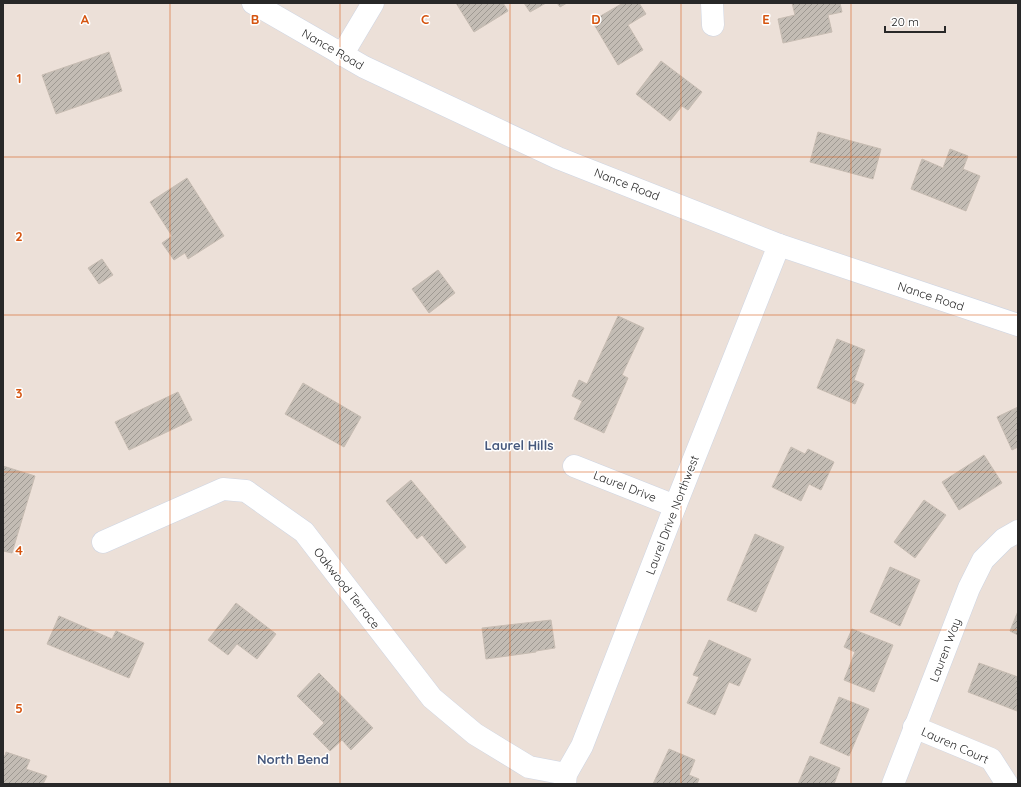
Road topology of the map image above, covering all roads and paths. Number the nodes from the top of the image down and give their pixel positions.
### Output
1 (253, 3) edge
2 (373, 3) edge
3 (712, 3) edge
4 (713, 25) dead end
5 (342, 55) junction
6 (778, 245) junction
7 (1018, 325) edge
8 (574, 466) dead end
9 (675, 506) junction
10 (1018, 531) edge
11 (103, 542) dead end
12 (914, 727) junction
13 (566, 779) edge
14 (893, 784) edge
15 (1008, 784) edge

1 - 5 street, Nance Road
2 - 5 street
3 - 4 street
5 - 6 street, Nance Road
6 - 7 street, Nance Road
6 - 9 street, Laurel Drive Northwest
8 - 9 street, Laurel Drive
9 - 13 street, Laurel Drive Northwest
10 - 12 street, Lauren Way
11 - 13 street, Oakwood Terrace
12 - 14 street, Lauren Way
12 - 15 street, Lauren Court

